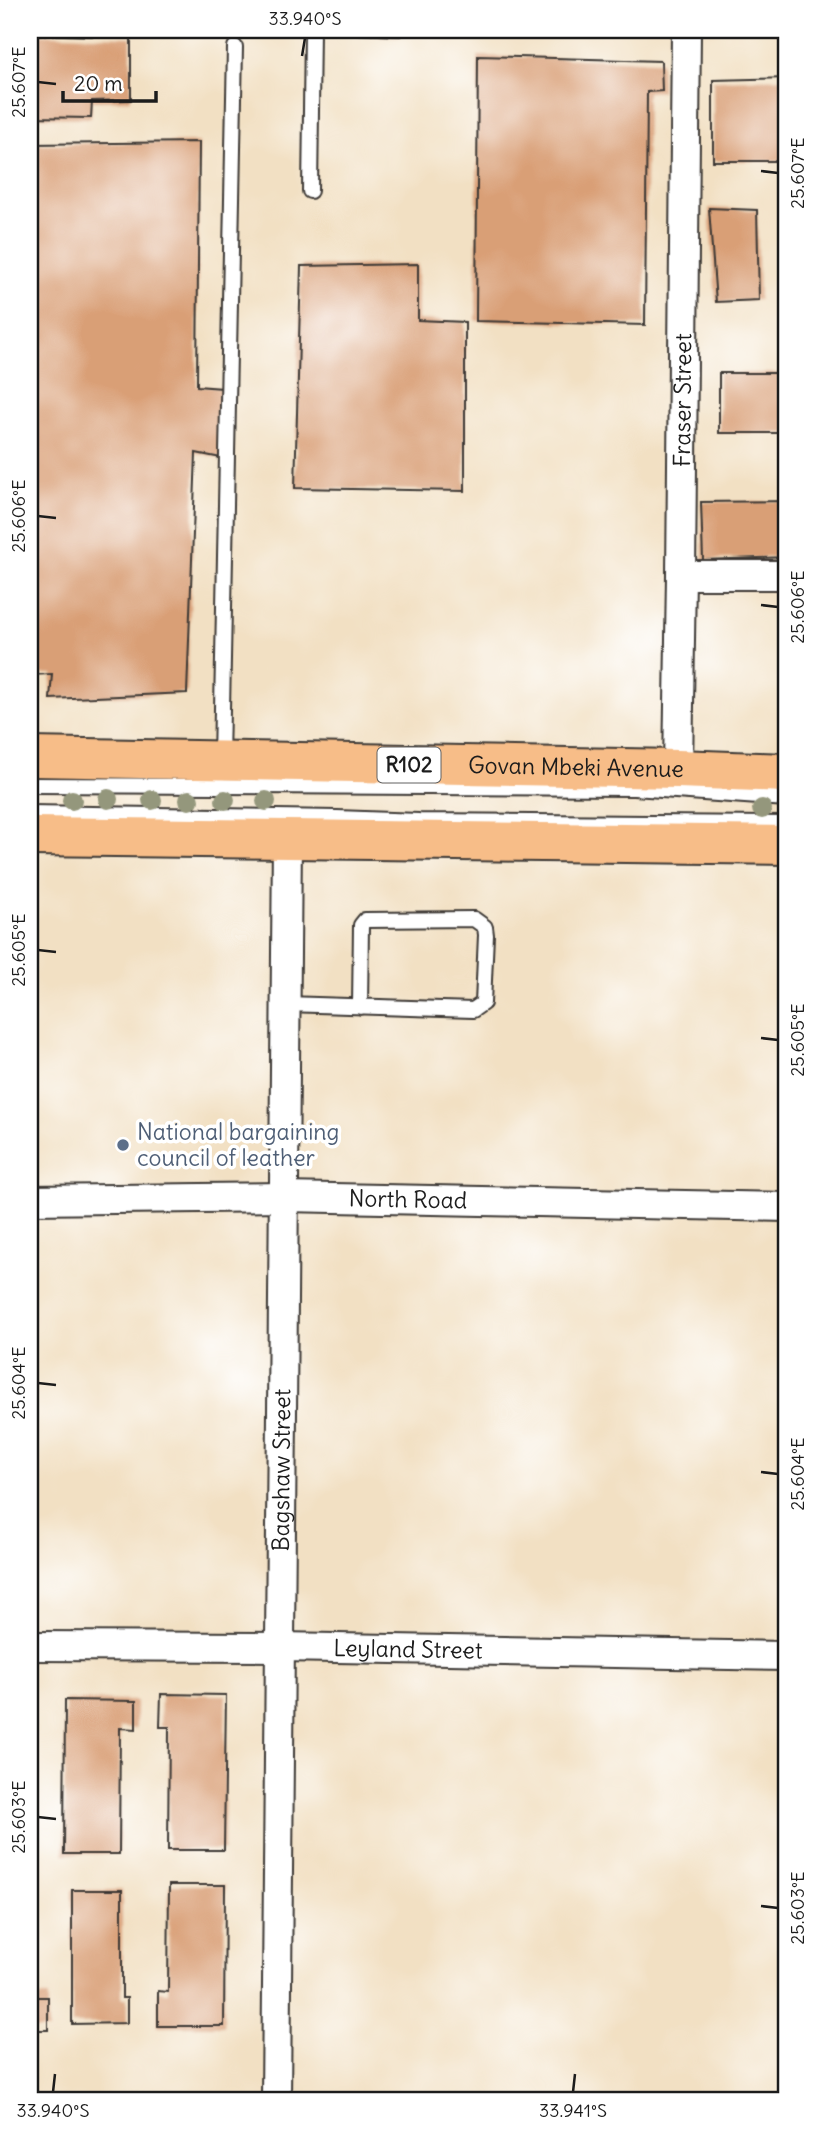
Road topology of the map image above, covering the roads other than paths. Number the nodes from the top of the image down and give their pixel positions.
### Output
1 (312, 30) edge
2 (685, 30) edge
3 (235, 47) dead end
4 (310, 191) dead end
5 (681, 575) junction
6 (787, 575) edge
7 (30, 757) edge
8 (221, 761) junction
9 (678, 769) junction
10 (787, 773) edge
11 (30, 785) edge
12 (787, 799) edge
13 (30, 813) edge
14 (787, 824) edge
15 (30, 835) edge
16 (287, 839) junction
17 (787, 845) edge
18 (286, 1004) junction
19 (360, 1007) junction
20 (284, 1198) junction
21 (30, 1200) edge
22 (787, 1207) edge
23 (30, 1646) edge
24 (280, 1647) junction
25 (787, 1657) edge
26 (276, 2100) edge

1 - 4 lane
2 - 5 street, Fraser Street
3 - 8 lane
5 - 6 street
5 - 9 street, Fraser Street
7 - 8 main road, Govan Mbeki Avenue / R102
8 - 9 main road, Govan Mbeki Avenue / R102
9 - 10 main road, Govan Mbeki Avenue / R102
11 - 12 lane
13 - 14 lane
15 - 16 main road
16 - 17 main road
16 - 18 street, Bagshaw Street
18 - 19 lane
18 - 20 street, Bagshaw Street
19 - 19 lane
20 - 21 street, North Road
20 - 22 street, North Road
20 - 24 street, Bagshaw Street
23 - 24 street, Leyland Street
24 - 25 street, Leyland Street
24 - 26 street, Bagshaw Street

